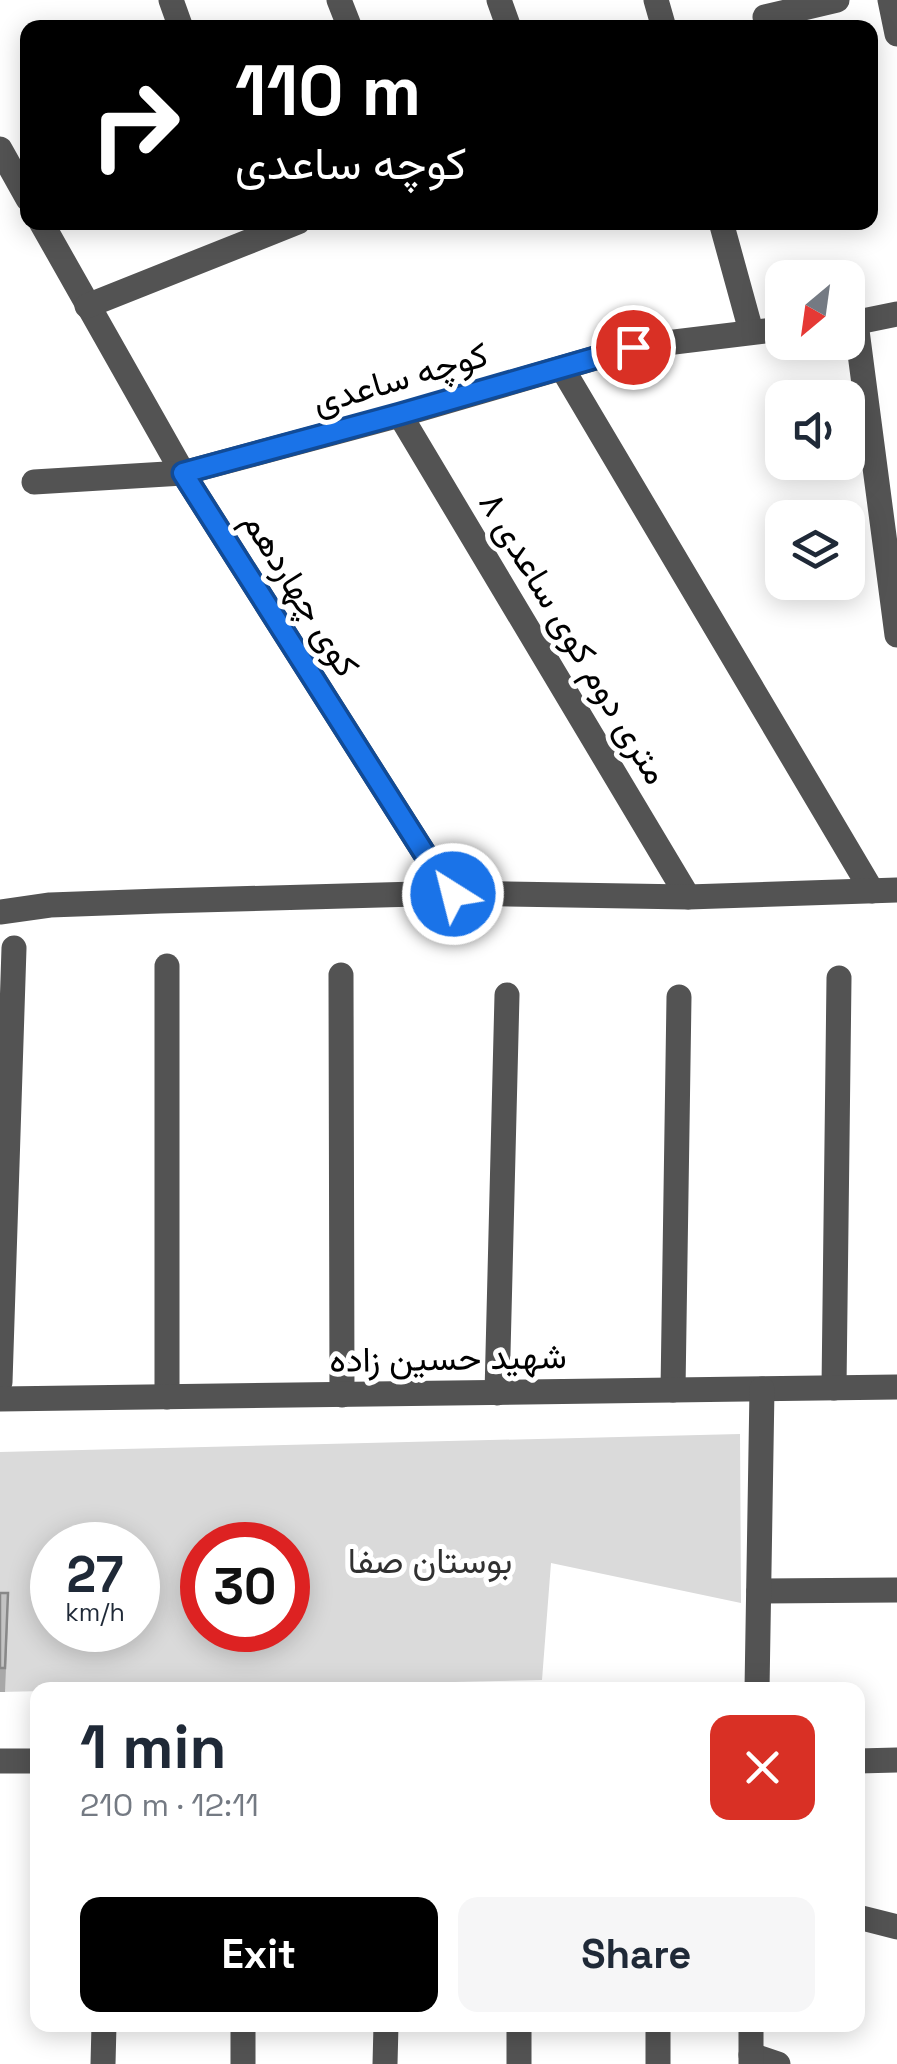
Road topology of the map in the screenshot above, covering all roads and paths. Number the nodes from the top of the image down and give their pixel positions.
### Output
1 (838, 0) edge
2 (890, 0) edge
3 (765, 17) dead end
4 (897, 34) edge
5 (0, 149) edge
6 (20, 184) edge
7 (45, 230) edge
8 (256, 230) edge
9 (723, 230) edge
10 (87, 306) junction
11 (897, 314) edge
12 (865, 320) edge
13 (765, 330) edge
14 (751, 331) junction
15 (857, 360) edge
16 (562, 368) junction
17 (400, 414) junction
18 (183, 473) junction
19 (34, 482) dead end
20 (897, 635) edge
21 (885, 891) edge
22 (453, 894) junction
23 (688, 897) junction
24 (0, 912) edge
25 (14, 948) dead end
26 (167, 966) dead end
27 (341, 975) dead end
28 (840, 978) dead end
29 (507, 995) dead end
30 (679, 998) dead end
31 (0, 1382) edge
32 (897, 1387) edge
33 (834, 1388) junction
34 (762, 1389) junction
35 (673, 1390) junction
36 (497, 1392) junction
37 (342, 1395) junction
38 (168, 1397) junction
39 (0, 1400) edge
40 (759, 1590) junction
41 (897, 1590) edge
42 (758, 1682) edge
43 (865, 1760) edge
44 (897, 1760) edge
45 (0, 1762) edge
46 (30, 1762) edge
47 (865, 1919) edge
48 (897, 1927) edge
49 (104, 2032) edge
50 (243, 2032) edge
51 (386, 2032) edge
52 (519, 2032) edge
53 (658, 2032) edge
54 (752, 2032) edge
55 (751, 2060) edge
56 (103, 2064) edge
57 (242, 2064) edge
58 (386, 2064) edge
59 (519, 2064) edge
60 (658, 2064) edge
61 (778, 2064) edge

1 - 3 street
2 - 4 street
5 - 6 street
7 - 10 street, کوی چهاردهم
8 - 10 street
9 - 14 street
10 - 18 street, کوی چهاردهم
11 - 12 street
13 - 14 street, کوچه ساعدی
14 - 16 street, کوچه ساعدی
15 - 20 street
16 - 17 street, کوچه ساعدی
16 - 21 street
17 - 18 street, کوچه ساعدی
17 - 23 street, ۸ متری دوم کوی ساعدی
18 - 19 street, کوچه ساعدی
18 - 22 street, کوی چهاردهم
21 - 23 street
22 - 23 street
22 - 24 street
25 - 31 street
26 - 38 street
27 - 37 street
28 - 33 street
29 - 36 street
30 - 35 street
32 - 33 street, شهید حسین زاده
33 - 34 street, شهید حسین زاده
34 - 35 street, شهید حسین زاده
34 - 40 street
35 - 36 street, شهید حسین زاده
36 - 37 street, شهید حسین زاده
37 - 38 street, شهید حسین زاده
38 - 39 street, شهید حسین زاده
40 - 41 street
40 - 42 street
43 - 44 street
45 - 46 street
47 - 48 street
49 - 56 street
50 - 57 street
51 - 58 street
52 - 59 street
53 - 60 street
54 - 55 street
55 - 61 street

